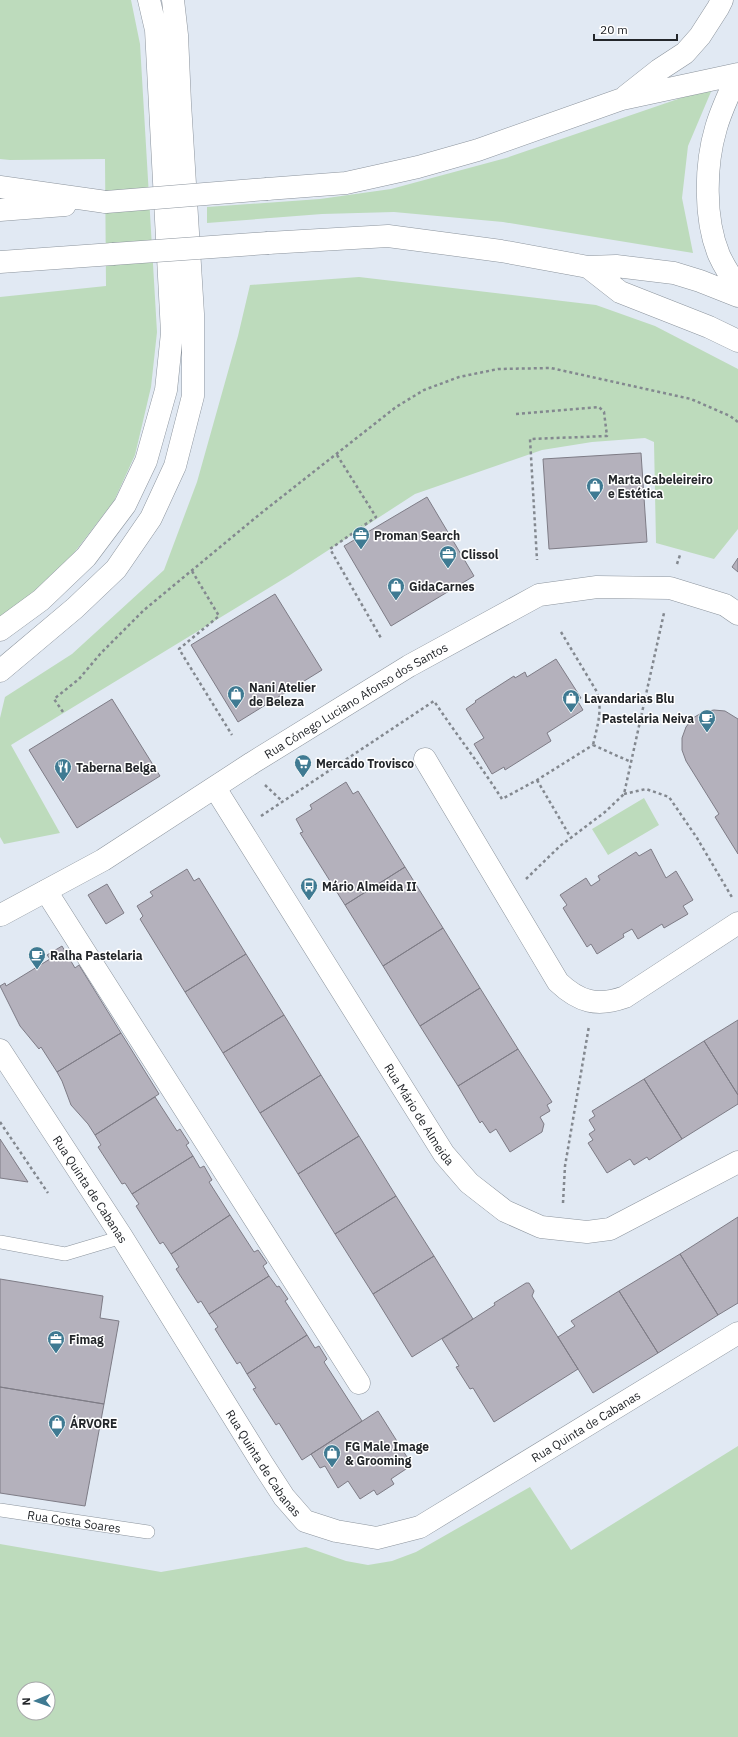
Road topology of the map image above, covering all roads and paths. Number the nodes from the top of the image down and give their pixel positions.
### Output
1 (149, 0) edge
2 (173, 0) edge
3 (722, 0) edge
4 (738, 74) edge
5 (622, 99) junction
6 (0, 187) edge
7 (106, 202) junction
8 (0, 210) edge
9 (0, 262) edge
10 (588, 267) junction
11 (738, 286) edge
12 (738, 296) edge
13 (738, 341) edge
14 (516, 414) dead end
15 (738, 422) edge
16 (337, 455) junction
17 (537, 560) dead end
18 (192, 571) junction
19 (665, 609) dead end
20 (738, 614) edge
21 (0, 630) edge
22 (561, 632) dead end
23 (381, 638) dead end
24 (0, 671) edge
25 (63, 712) dead end
26 (232, 735) dead end
27 (593, 745) junction
28 (425, 759) dead end
29 (631, 762) junction
30 (537, 780) junction
31 (265, 785) dead end
32 (215, 788) junction
33 (624, 794) junction
34 (282, 801) junction
35 (260, 817) dead end
36 (571, 838) junction
37 (46, 891) junction
38 (507, 896) junction
39 (734, 902) dead end
40 (0, 915) edge
41 (738, 923) edge
42 (593, 1002) junction
43 (0, 1050) edge
44 (0, 1122) edge
45 (738, 1162) edge
46 (48, 1193) dead end
47 (561, 1230) junction
48 (122, 1237) junction
49 (0, 1242) edge
50 (738, 1333) edge
51 (359, 1383) dead end
52 (0, 1510) edge
53 (148, 1532) dead end

1 - 21 main road
2 - 24 main road
3 - 5 main road
4 - 5 main road
4 - 11 main road
5 - 7 main road, bridge
6 - 7 main road
7 - 8 main road
9 - 10 main road, bridge
10 - 12 main road
10 - 13 main road
14 - 17 path
15 - 16 path
16 - 18 path
16 - 23 path
18 - 25 path
18 - 26 path
19 - 29 path
20 - 32 main road, Rua Cónego Luciano Afonso dos Santos
22 - 27 path
27 - 29 path
27 - 30 path
28 - 38 main road
29 - 33 path
30 - 34 path
30 - 36 path
31 - 34 path
32 - 37 main road, Rua Cónego Luciano Afonso dos Santos
32 - 47 main road, Rua Mário de Almeida
33 - 36 path
33 - 39 path
34 - 35 path
36 - 38 path
37 - 40 main road, Rua Cónego Luciano Afonso dos Santos
37 - 51 main road
38 - 42 main road
41 - 42 main road
42 - 47 path
43 - 48 main road, Rua Quinta de Cabanas
44 - 46 path
45 - 47 main road, Rua Mário de Almeida
48 - 49 lane
48 - 50 main road, Rua Quinta de Cabanas
52 - 53 lane, Rua Costa Soares

